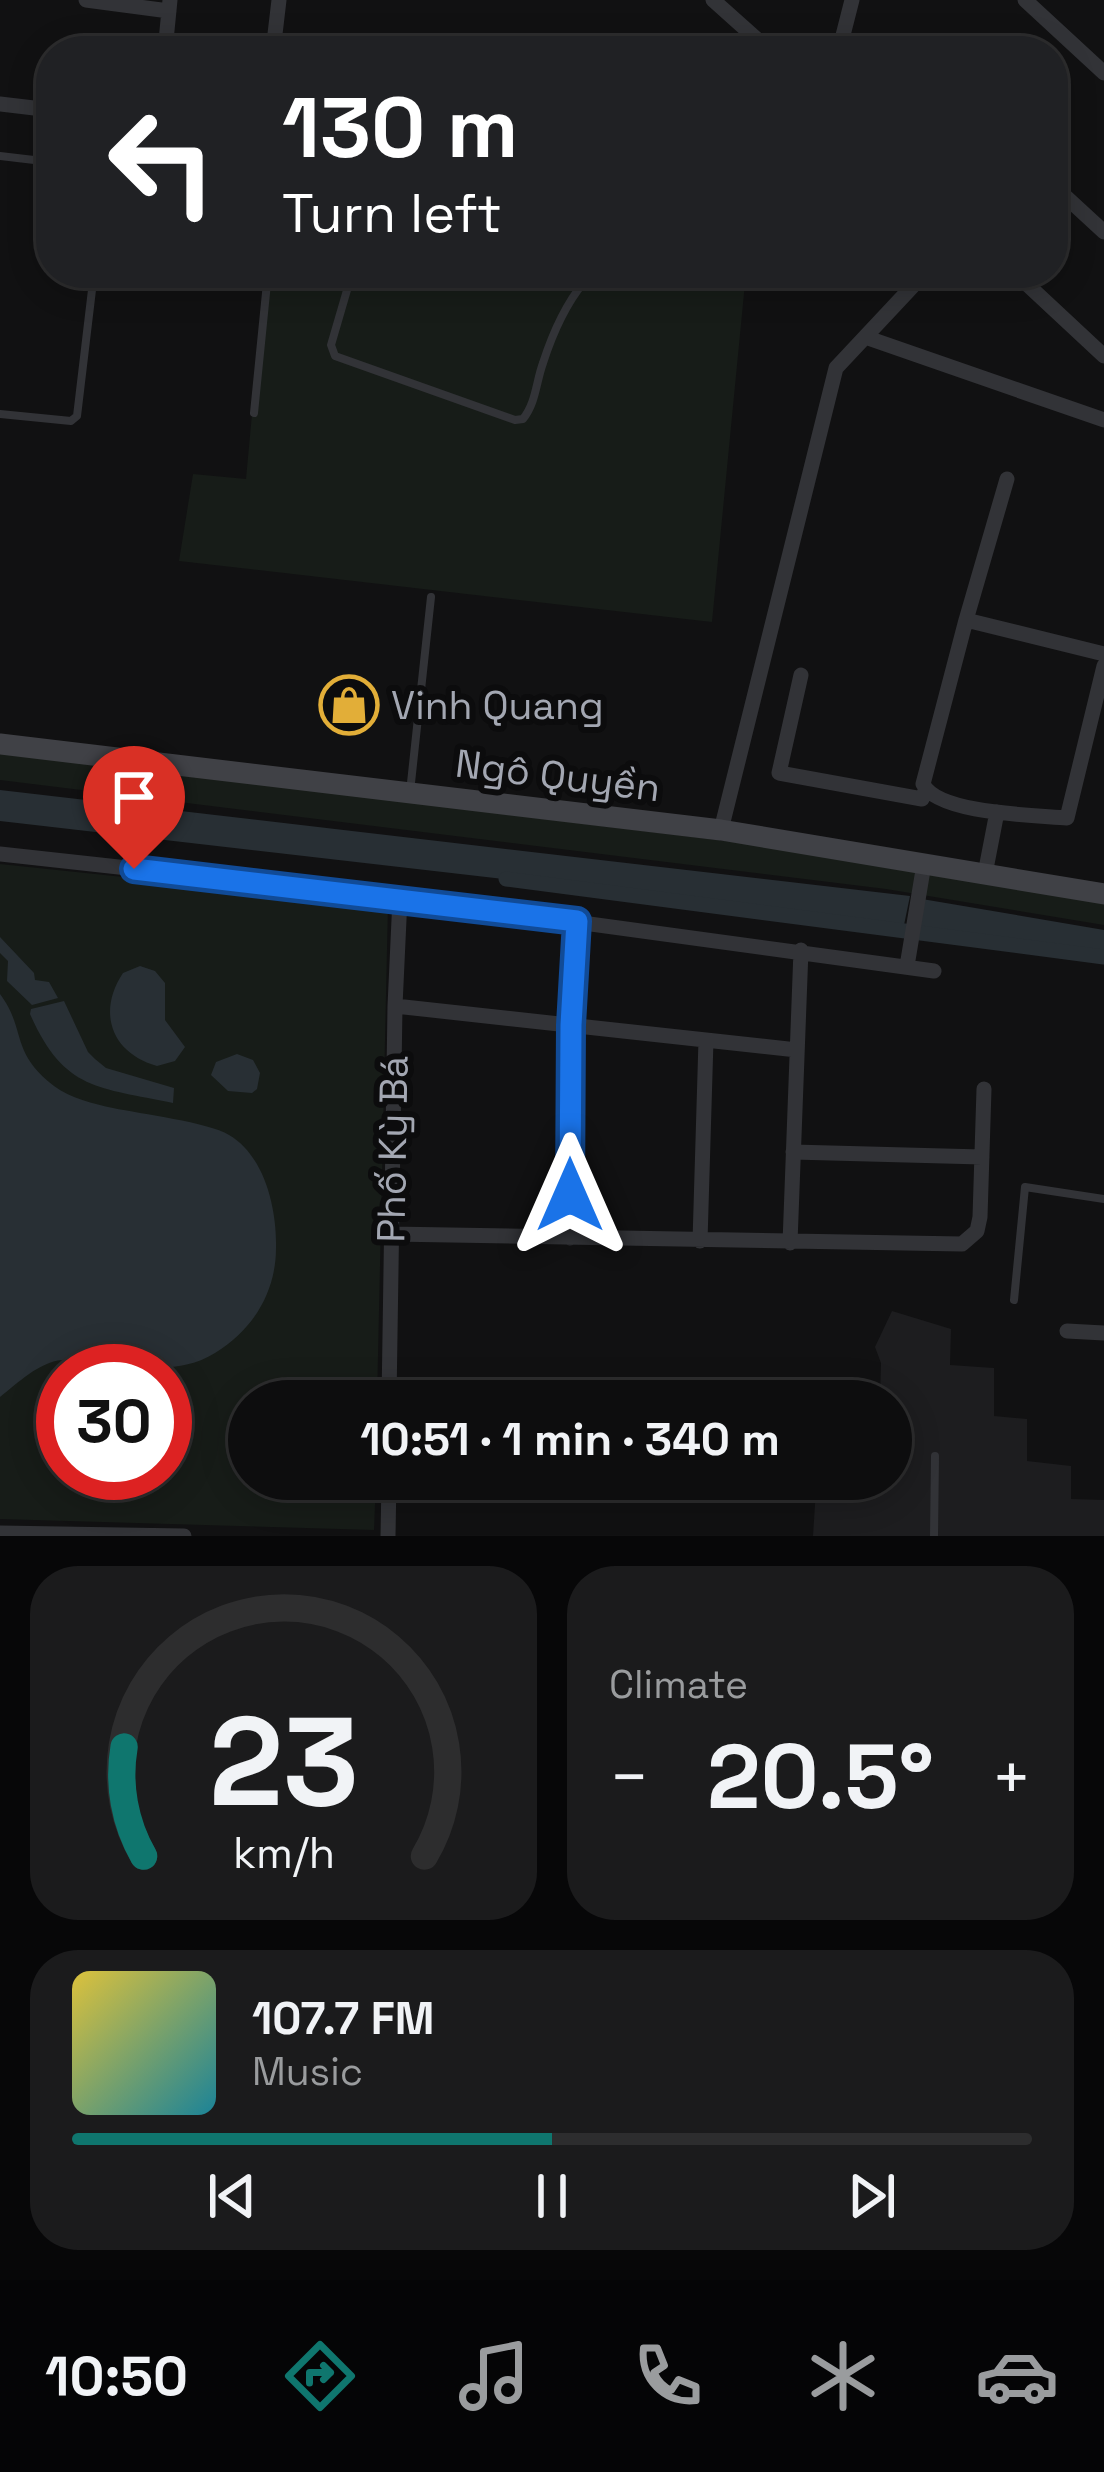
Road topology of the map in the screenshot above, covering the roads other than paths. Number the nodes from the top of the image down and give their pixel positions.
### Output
1 (86, 0) edge
2 (279, 0) edge
3 (713, 0) edge
4 (852, 0) edge
5 (1028, 1) edge
6 (169, 6) edge
7 (166, 36) edge
8 (275, 36) edge
9 (753, 36) edge
10 (843, 36) edge
11 (1101, 63) edge
12 (0, 104) edge
13 (36, 108) edge
14 (0, 156) edge
15 (36, 160) edge
16 (1068, 199) edge
17 (1104, 232) edge
18 (92, 288) edge
19 (266, 288) edge
20 (348, 288) edge
21 (580, 288) edge
22 (911, 288) edge
23 (1031, 288) edge
24 (865, 337) junction
25 (1104, 356) edge
26 (254, 413) dead end
27 (0, 414) edge
28 (1104, 420) edge
29 (1007, 478) dead end
30 (430, 597) dead end
31 (966, 620) junction
32 (1104, 655) edge
33 (1104, 666) edge
34 (801, 676) dead end
35 (0, 744) edge
36 (925, 791) junction
37 (410, 793) junction
38 (997, 812) junction
39 (721, 830) junction
40 (0, 854) edge
41 (924, 864) junction
42 (985, 874) junction
43 (1104, 894) edge
44 (400, 898) junction
45 (577, 921) junction
46 (801, 950) junction
47 (907, 966) junction
48 (934, 971) dead end
49 (394, 1006) junction
50 (571, 1025) junction
51 (706, 1040) junction
52 (797, 1050) junction
53 (984, 1089) dead end
54 (793, 1152) junction
55 (982, 1157) junction
56 (1104, 1199) edge
57 (391, 1234) junction
58 (570, 1238) junction
59 (700, 1241) junction
60 (790, 1243) junction
61 (1014, 1300) dead end
62 (1067, 1331) dead end
63 (1104, 1333) edge
64 (389, 1380) edge
65 (934, 1456) dead end
66 (389, 1500) edge
67 (0, 1533) edge
68 (128, 1535) edge
69 (184, 1536) edge
70 (388, 1536) edge
71 (934, 1536) edge

1 - 6 street
2 - 8 street
3 - 9 street
4 - 10 street
5 - 11 street
6 - 7 street
12 - 13 street
14 - 15 lane
16 - 17 street
18 - 27 lane
19 - 26 lane
20 - 21 lane
22 - 24 street
23 - 25 street
24 - 28 street
24 - 39 street
29 - 31 street
30 - 37 lane
31 - 32 street
31 - 36 street
33 - 38 street
34 - 36 street
35 - 37 street, Ngô Quyền
36 - 38 street
37 - 39 street, Ngô Quyền
38 - 42 street
39 - 41 street, Ngô Quyền
40 - 44 street
41 - 42 street, Ngô Quyền
41 - 47 street
42 - 43 street, Ngô Quyền
44 - 45 street
44 - 49 street, Phố Kỳ Bá
45 - 46 street
45 - 50 street
46 - 47 street
46 - 52 street
47 - 48 street
49 - 50 street
49 - 57 street, Phố Kỳ Bá
50 - 51 street
50 - 58 street
51 - 52 street
51 - 59 street
52 - 54 street
53 - 55 street
54 - 55 street
54 - 60 street
55 - 60 street
56 - 61 lane
57 - 58 street
57 - 64 street, Phố Kỳ Bá
58 - 59 street
59 - 60 street
62 - 63 street
65 - 71 lane
66 - 70 street
67 - 68 street
68 - 69 street

